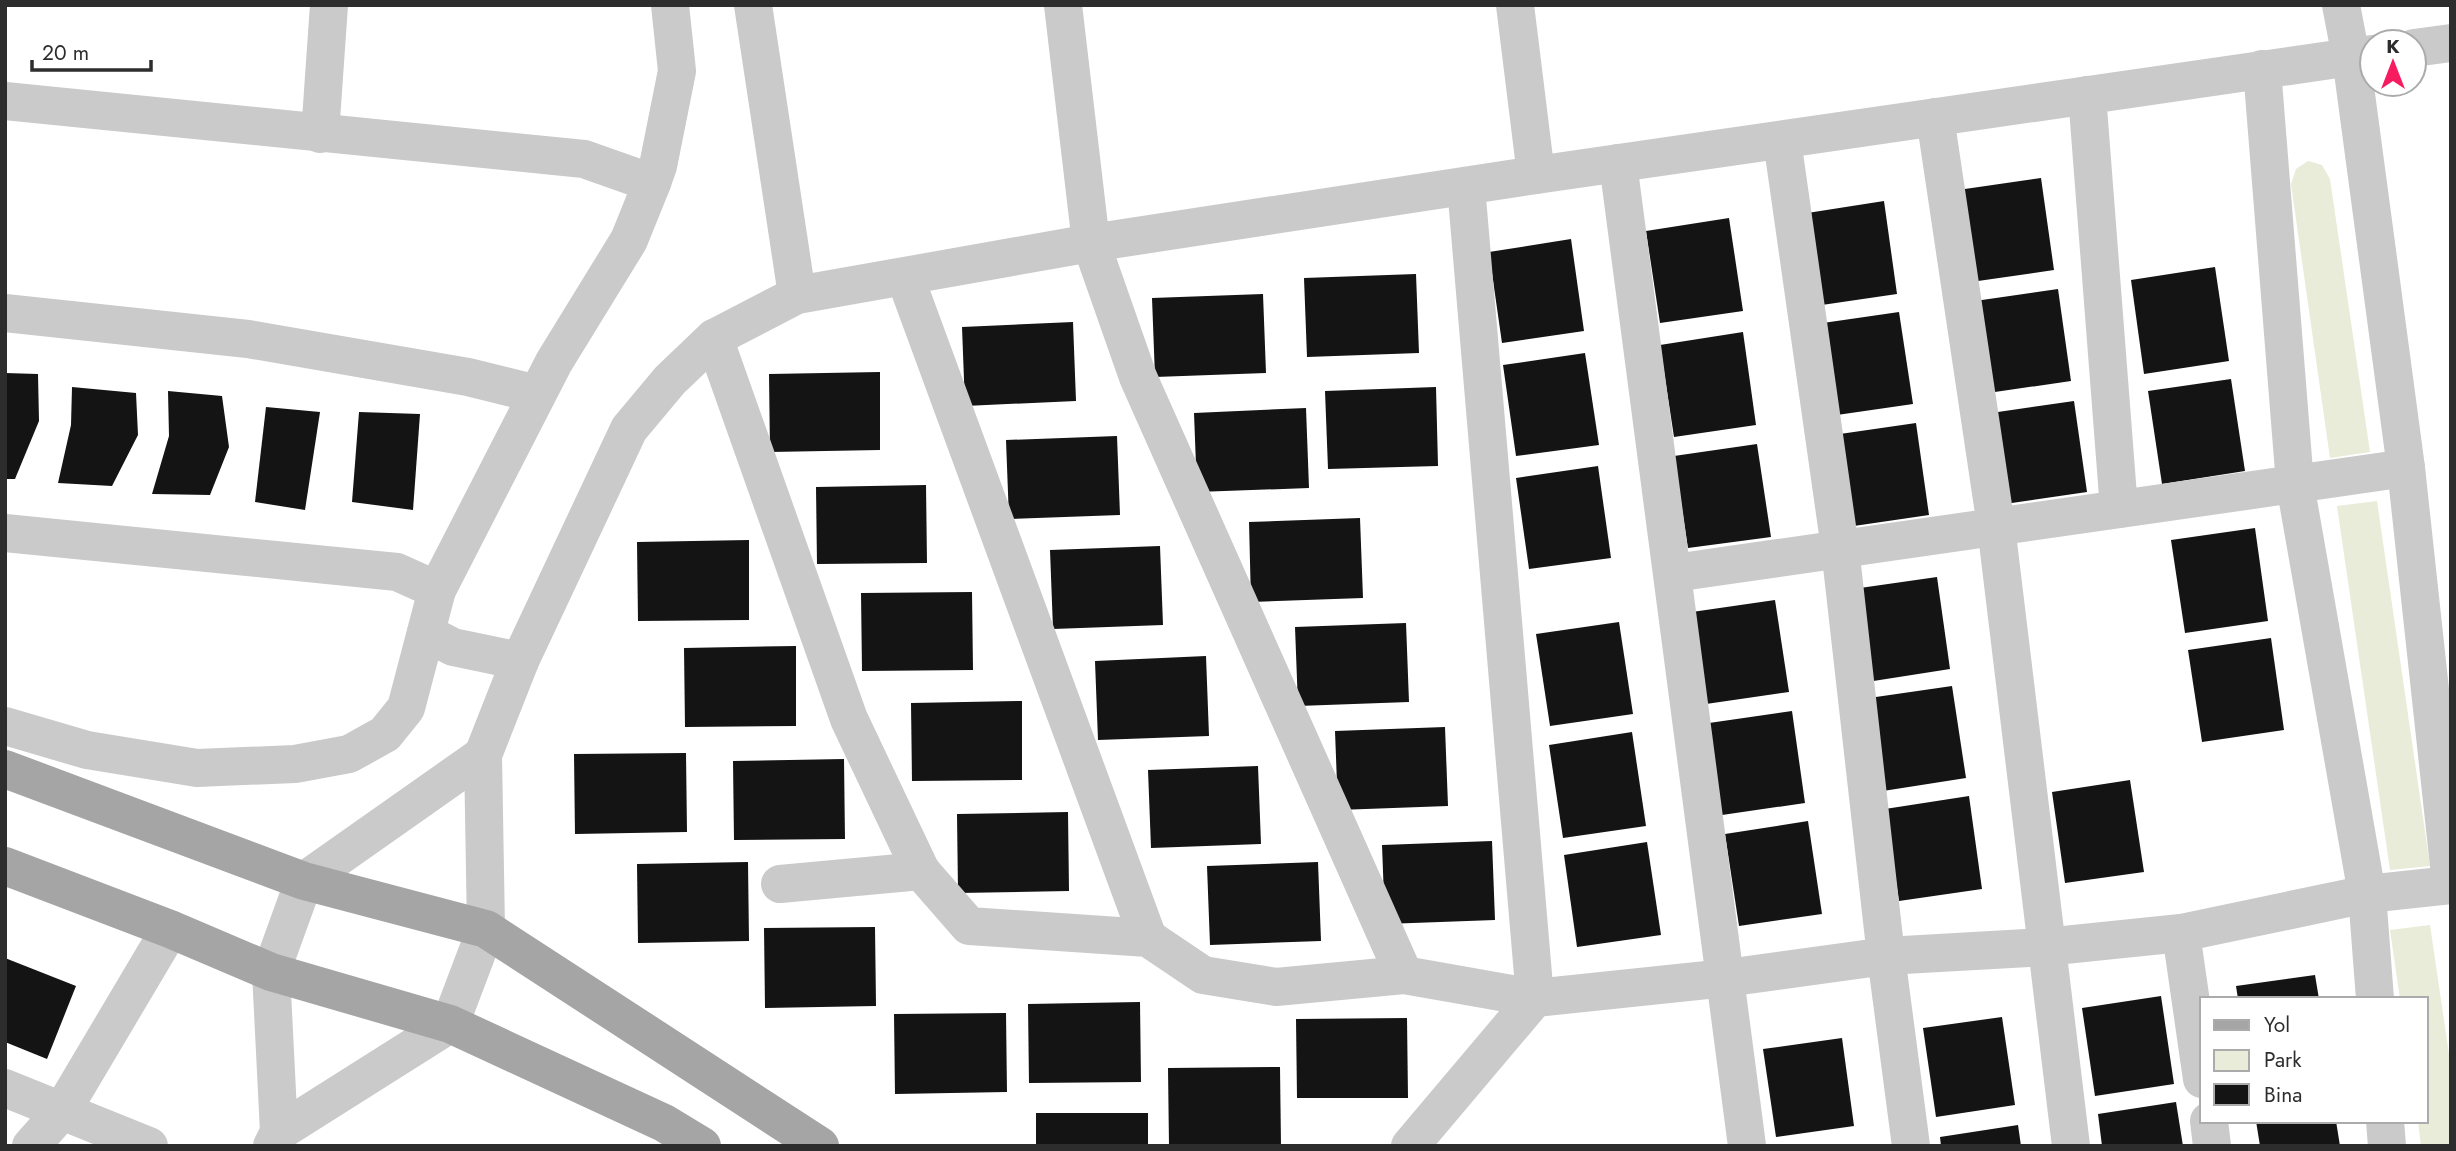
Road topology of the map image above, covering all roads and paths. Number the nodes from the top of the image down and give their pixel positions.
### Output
1 (329, 5) edge
2 (670, 5) edge
3 (753, 5) edge
4 (1063, 5) edge
5 (1515, 5) edge
6 (2341, 5) edge
7 (2451, 43) edge
8 (2428, 46) edge
9 (2358, 48) edge
10 (2358, 55) edge
11 (2262, 69) junction
12 (2087, 95) junction
13 (2366, 98) edge
14 (5, 101) edge
15 (1935, 117) junction
16 (320, 134) junction
17 (1782, 140) junction
18 (1618, 163) junction
19 (1536, 175) junction
20 (652, 183) junction
21 (1466, 186) junction
22 (1091, 243) junction
23 (905, 277) junction
24 (797, 295) junction
25 (5, 313) edge
26 (714, 338) junction
27 (537, 394) junction
28 (2406, 468) junction
29 (2295, 484) junction
30 (2119, 509) junction
31 (1996, 526) junction
32 (5, 533) edge
33 (1840, 548) junction
34 (1674, 573) junction
35 (437, 590) junction
36 (426, 633) junction
37 (520, 661) junction
38 (5, 726) edge
39 (483, 755) junction
40 (5, 769) edge
41 (5, 866) edge
42 (921, 871) junction
43 (304, 881) junction
44 (780, 884) dead end
45 (2451, 885) edge
46 (2367, 894) junction
47 (170, 929) junction
48 (486, 929) junction
49 (2181, 933) junction
50 (1148, 938) junction
51 (2045, 947) junction
52 (1886, 956) junction
53 (271, 972) junction
54 (1404, 975) junction
55 (1726, 978) junction
56 (2375, 997) edge
57 (1535, 999) junction
58 (450, 1024) junction
59 (2200, 1065) edge
60 (5, 1088) edge
61 (62, 1111) junction
62 (2208, 1123) edge
63 (2385, 1123) edge
64 (276, 1139) edge
65 (31, 1146) edge
66 (149, 1146) edge
67 (702, 1146) edge
68 (820, 1146) edge
69 (1410, 1146) edge
70 (1747, 1146) edge
71 (1911, 1146) edge
72 (2071, 1146) edge
73 (2212, 1146) edge
74 (2387, 1146) edge

1 - 16 street
2 - 20 street
3 - 24 street
4 - 22 street
5 - 19 street
6 - 9 street
7 - 8 street
10 - 11 street
11 - 12 street
11 - 29 street
12 - 15 street
12 - 30 street
13 - 28 street
14 - 16 street
15 - 17 street
15 - 31 street
16 - 20 street
17 - 18 street
17 - 33 street
18 - 19 street
18 - 34 street
19 - 21 street
20 - 27 street
21 - 22 street
21 - 57 street
22 - 23 street
22 - 54 street
23 - 24 street
23 - 50 street
24 - 26 street
25 - 27 street
26 - 37 street
26 - 42 street
27 - 35 street
28 - 29 street
28 - 45 street
29 - 30 street
29 - 46 street
30 - 31 street
31 - 33 street
31 - 51 street
32 - 35 street
33 - 34 street
33 - 52 street
34 - 55 street
35 - 36 street
36 - 37 street
36 - 38 street
37 - 39 street
39 - 43 street
39 - 48 street
40 - 43 main road
41 - 47 main road
42 - 44 street
42 - 50 street
43 - 48 main road
43 - 53 street
45 - 46 street
46 - 49 street
46 - 56 street
47 - 53 main road
47 - 61 street
48 - 58 street
48 - 68 main road
49 - 51 street
49 - 59 street
50 - 54 street
51 - 52 street
51 - 72 street
52 - 55 street
52 - 71 street
53 - 58 main road
53 - 64 street
54 - 57 street
55 - 57 street
55 - 70 street
57 - 69 street
58 - 64 street
58 - 67 main road
60 - 61 street
61 - 65 street
61 - 66 street
62 - 73 street
63 - 74 street

